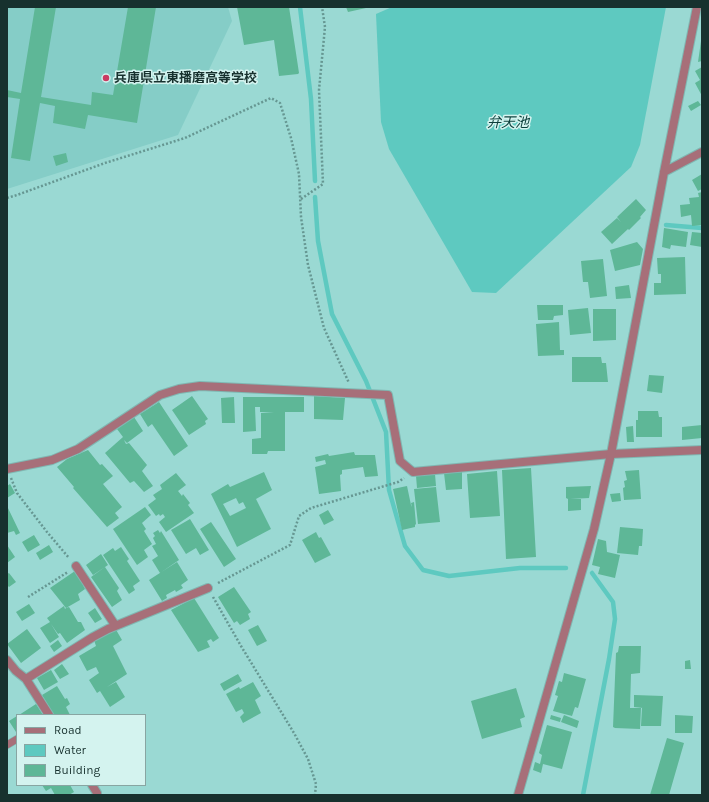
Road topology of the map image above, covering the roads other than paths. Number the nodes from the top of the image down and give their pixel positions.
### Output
1 (697, 7) edge
2 (702, 152) edge
3 (664, 172) junction
4 (702, 450) edge
5 (611, 454) junction
6 (7, 468) edge
7 (76, 566) road end
8 (208, 588) road end
9 (115, 625) junction
10 (7, 660) edge
11 (26, 679) junction
12 (48, 714) edge
13 (16, 740) edge
14 (7, 745) edge
15 (93, 786) edge
16 (97, 793) dead end
17 (518, 795) edge

1 - 3 street
2 - 3 street
3 - 5 street
4 - 5 street
5 - 6 street
5 - 17 street
7 - 9 street
8 - 9 street
9 - 11 street
10 - 11 street
11 - 12 street
13 - 14 lane
15 - 16 street

